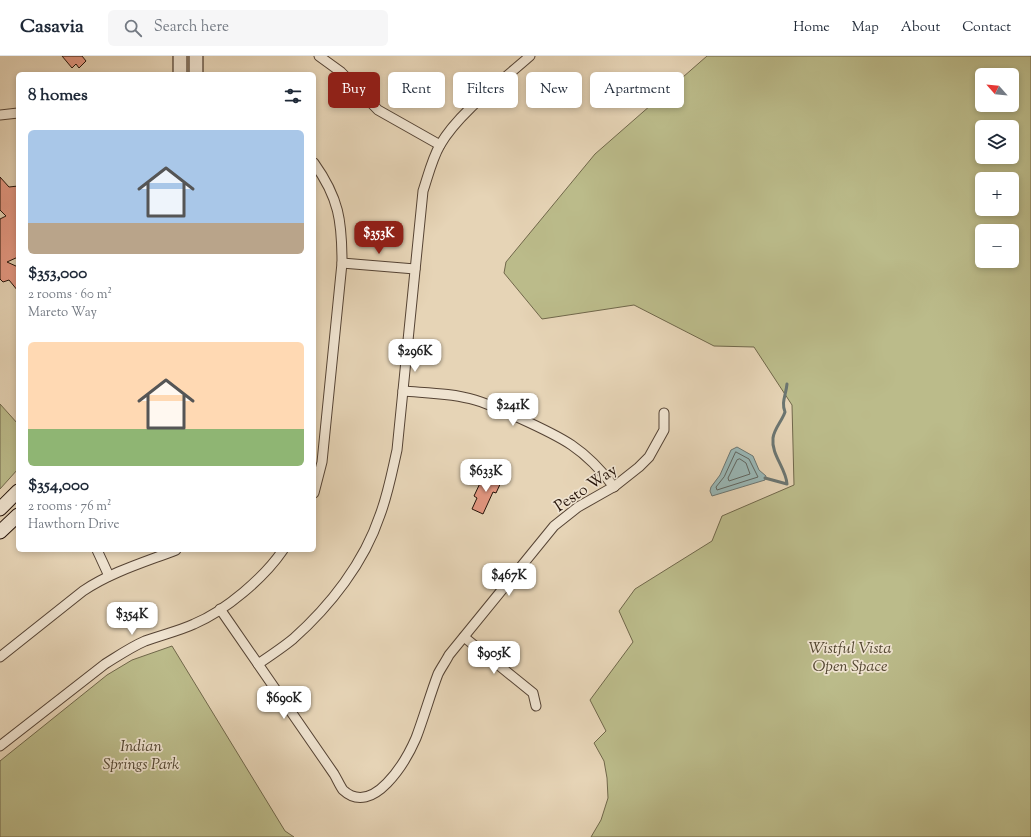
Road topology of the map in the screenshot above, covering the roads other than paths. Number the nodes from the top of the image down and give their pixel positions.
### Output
1 (180, 56) edge
2 (196, 56) edge
3 (319, 56) edge
4 (530, 56) edge
5 (180, 72) edge
6 (196, 72) edge
7 (16, 113) edge
8 (0, 115) edge
9 (440, 145) junction
10 (316, 166) edge
11 (342, 263) junction
12 (415, 268) junction
13 (403, 391) junction
14 (664, 413) dead end
15 (316, 485) edge
16 (614, 487) junction
17 (16, 493) edge
18 (0, 510) edge
19 (16, 517) edge
20 (0, 532) edge
21 (98, 552) edge
22 (171, 552) edge
23 (282, 552) edge
24 (109, 576) junction
25 (220, 609) junction
26 (464, 637) junction
27 (0, 656) edge
28 (258, 664) junction
29 (536, 706) dead end
30 (0, 746) edge

1 - 5 main road
2 - 6 main road
3 - 9 street
4 - 9 street
7 - 8 street
9 - 12 street
10 - 11 street
11 - 12 street
11 - 15 street
12 - 13 street
13 - 16 street
13 - 28 street
14 - 16 street, Pesto Way
16 - 26 street, Pesto Way
17 - 18 main road
19 - 20 main road
21 - 24 street
22 - 24 street
23 - 25 street
24 - 27 street
25 - 28 street
25 - 30 street
26 - 28 street, Pesto Way
26 - 29 street

